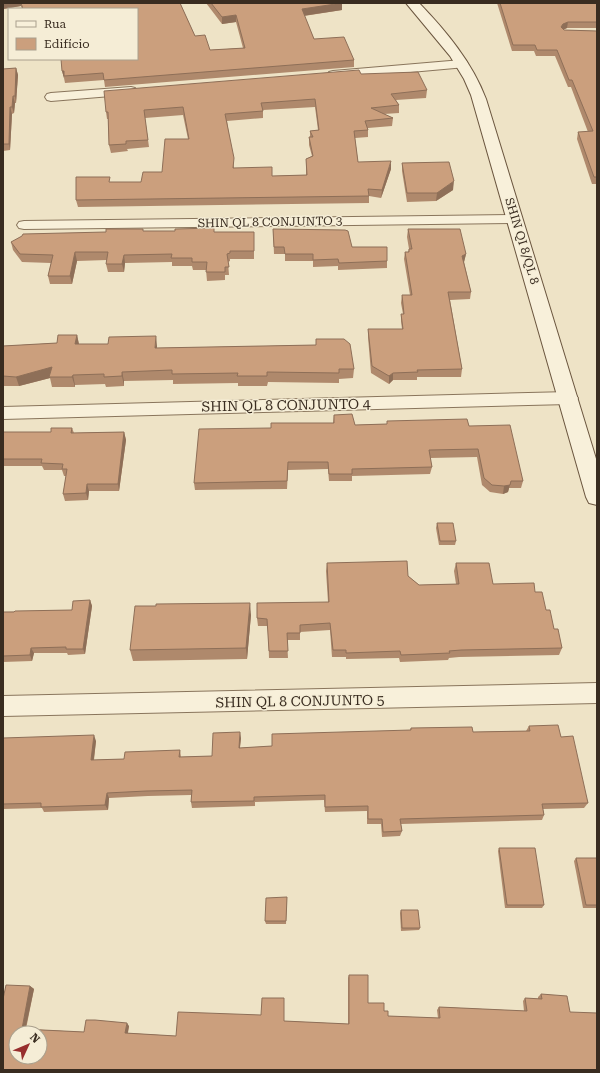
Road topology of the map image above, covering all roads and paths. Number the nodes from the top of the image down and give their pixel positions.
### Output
1 (412, 3) edge
2 (462, 64) junction
3 (320, 76) edge
4 (146, 90) edge
5 (51, 97) dead end
6 (515, 219) junction
7 (24, 225) dead end
8 (569, 398) junction
9 (3, 413) edge
10 (597, 497) edge
11 (597, 693) edge
12 (3, 706) edge

1 - 2 street, SHIN QI 8/QL 8
2 - 3 street
2 - 6 street, SHIN QI 8/QL 8
4 - 5 street
6 - 7 street, SHIN QL 8 CONJUNTO 3
6 - 8 street, SHIN QI 8/QL 8
8 - 9 street, SHIN QL 8 CONJUNTO 4
8 - 10 street, SHIN QI 8/QL 8
11 - 12 street, SHIN QL 8 CONJUNTO 5

